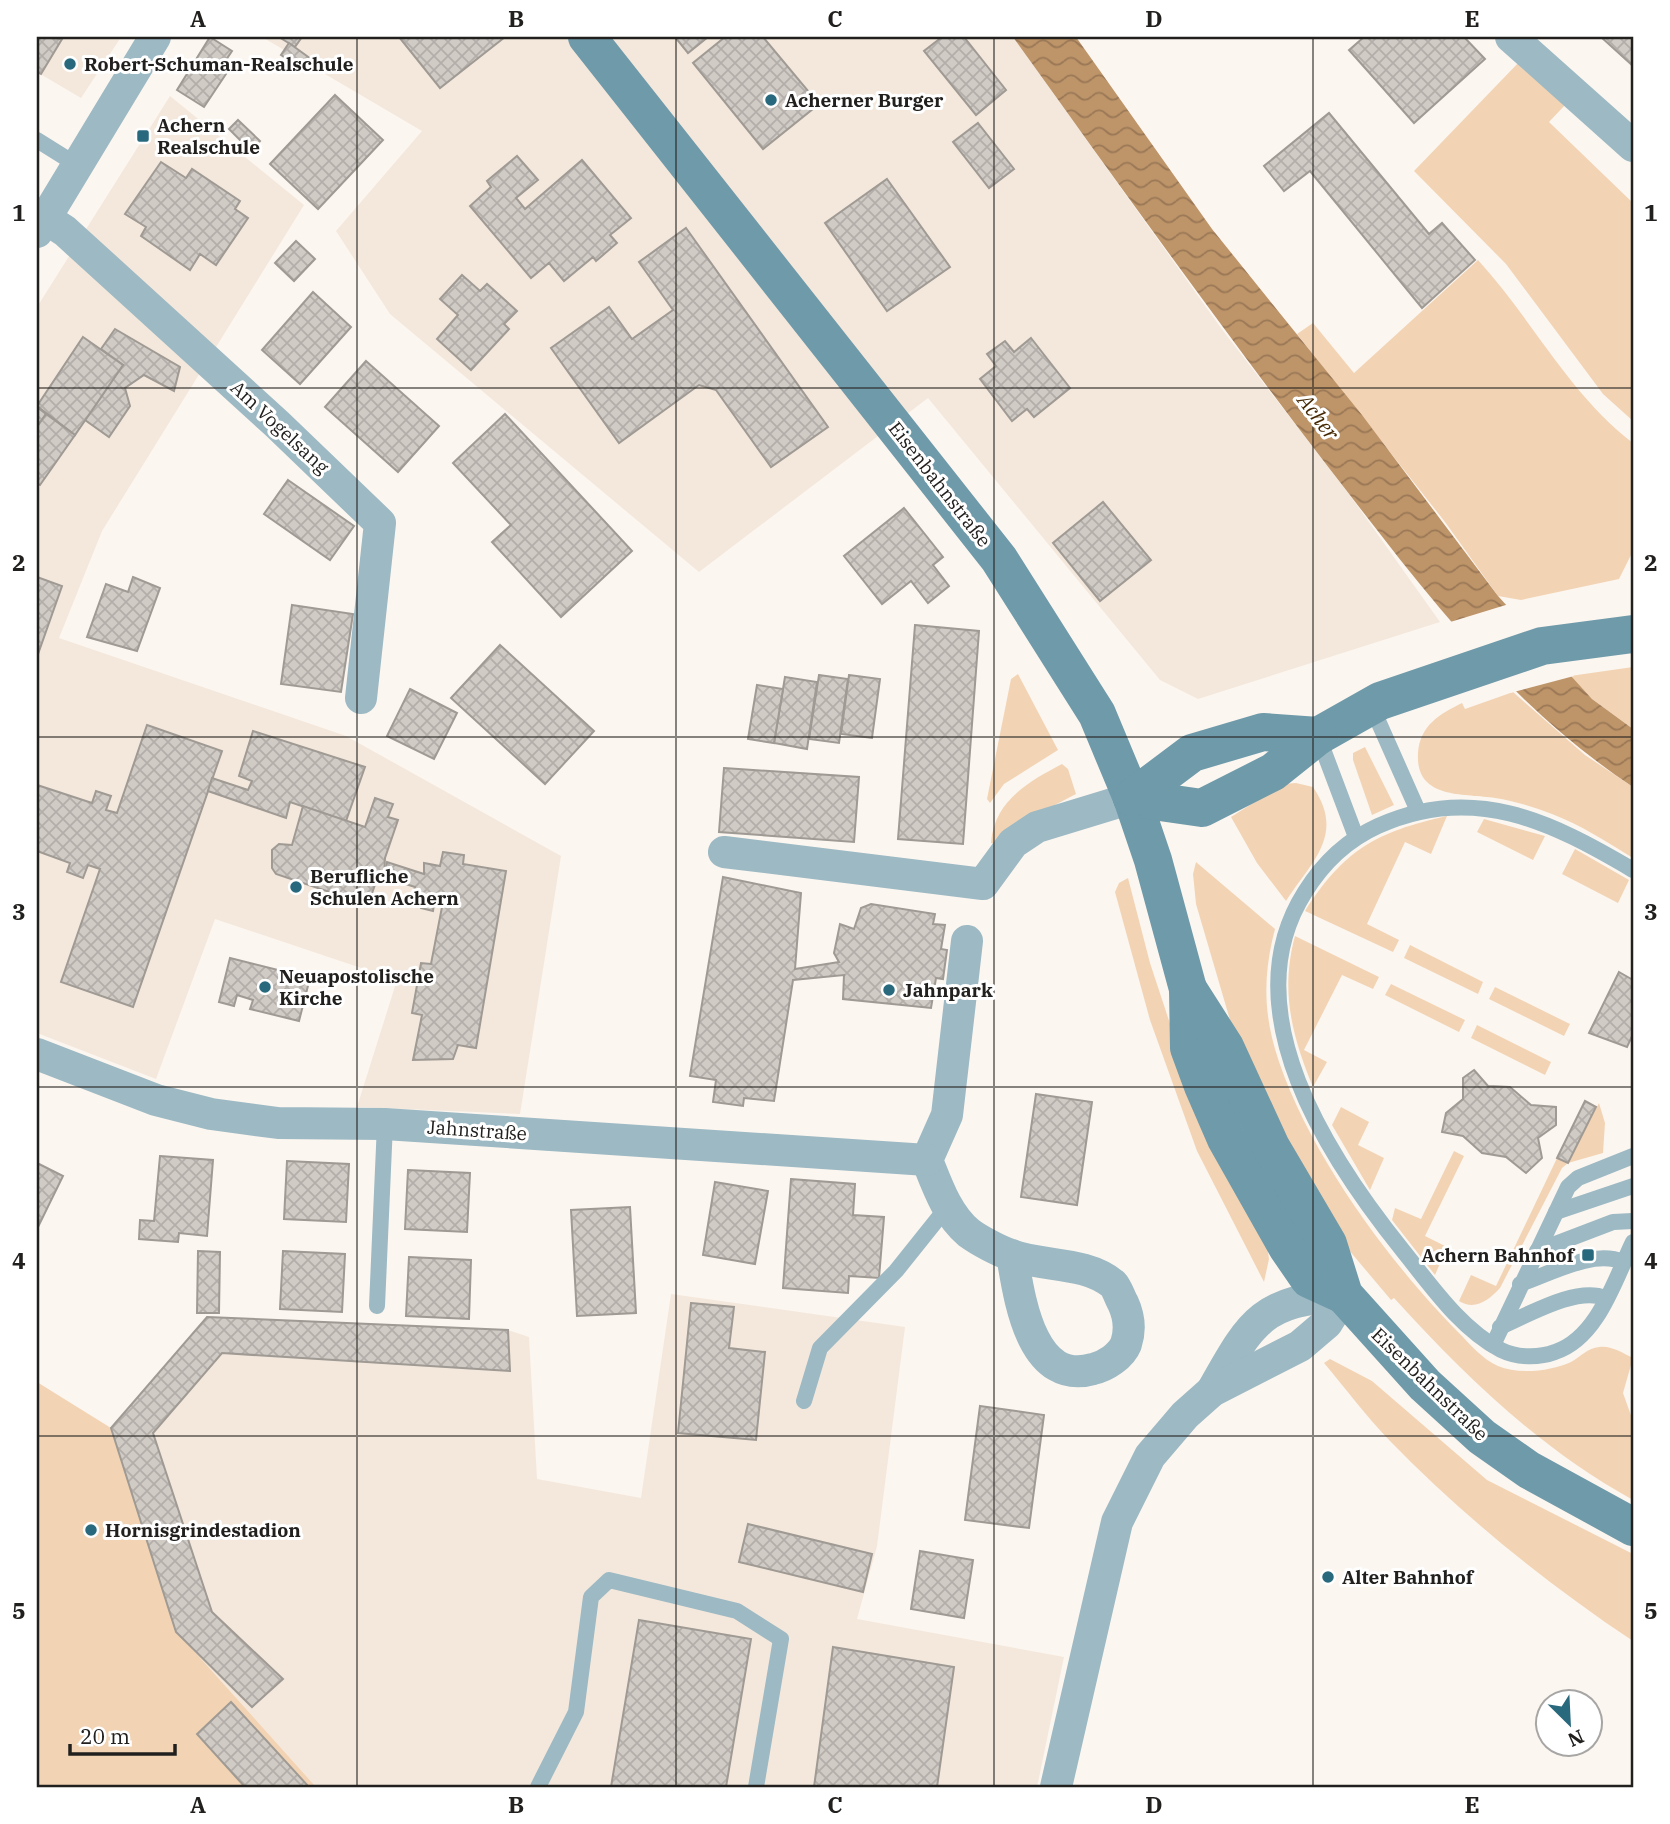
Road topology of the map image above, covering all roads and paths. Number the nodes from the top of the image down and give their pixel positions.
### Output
1 (155, 37) edge
2 (587, 37) edge
3 (1511, 37) edge
4 (37, 140) edge
5 (1633, 146) edge
6 (76, 165) junction
7 (41, 225) edge
8 (1626, 634) edge
9 (361, 698) dead end
10 (1371, 705) junction
11 (1318, 736) junction
12 (1132, 798) junction
13 (1418, 811) junction
14 (1356, 837) junction
15 (724, 852) dead end
16 (1633, 870) edge
17 (967, 941) dead end
18 (37, 1054) edge
19 (385, 1124) junction
20 (1633, 1156) edge
21 (927, 1160) junction
22 (1633, 1186) edge
23 (948, 1206) junction
24 (1556, 1212) junction
25 (1633, 1221) edge
26 (1633, 1242) edge
27 (1537, 1251) junction
28 (1012, 1255) dead end
29 (1623, 1262) junction
30 (1520, 1284) junction
31 (1343, 1295) junction
32 (1605, 1298) junction
33 (377, 1306) dead end
34 (1500, 1327) junction
35 (1493, 1345) junction
36 (1212, 1391) junction
37 (804, 1401) dead end
38 (1633, 1527) edge
39 (537, 1787) edge
40 (756, 1787) edge
41 (1056, 1787) edge

1 - 6 street
2 - 12 street, Eisenbahnstraße
3 - 5 street
4 - 6 lane
6 - 7 street
7 - 9 street, Am Vogelsang
8 - 10 street
10 - 11 street
10 - 13 lane
11 - 12 street
11 - 12 street
11 - 14 lane
12 - 15 street
12 - 31 street, Eisenbahnstraße
13 - 14 lane
13 - 16 lane
14 - 35 lane
17 - 21 street
18 - 19 street, Jahnstraße
19 - 21 street, Jahnstraße
19 - 33 lane
20 - 24 lane
21 - 23 street
22 - 24 lane
23 - 28 street
23 - 37 lane
24 - 27 lane
25 - 27 lane
26 - 29 lane
27 - 30 lane
29 - 30 lane
29 - 32 lane
30 - 34 lane
31 - 36 street
31 - 36 street
31 - 38 street, Eisenbahnstraße
32 - 34 lane
32 - 35 lane
34 - 35 lane
36 - 41 street
39 - 40 lane

